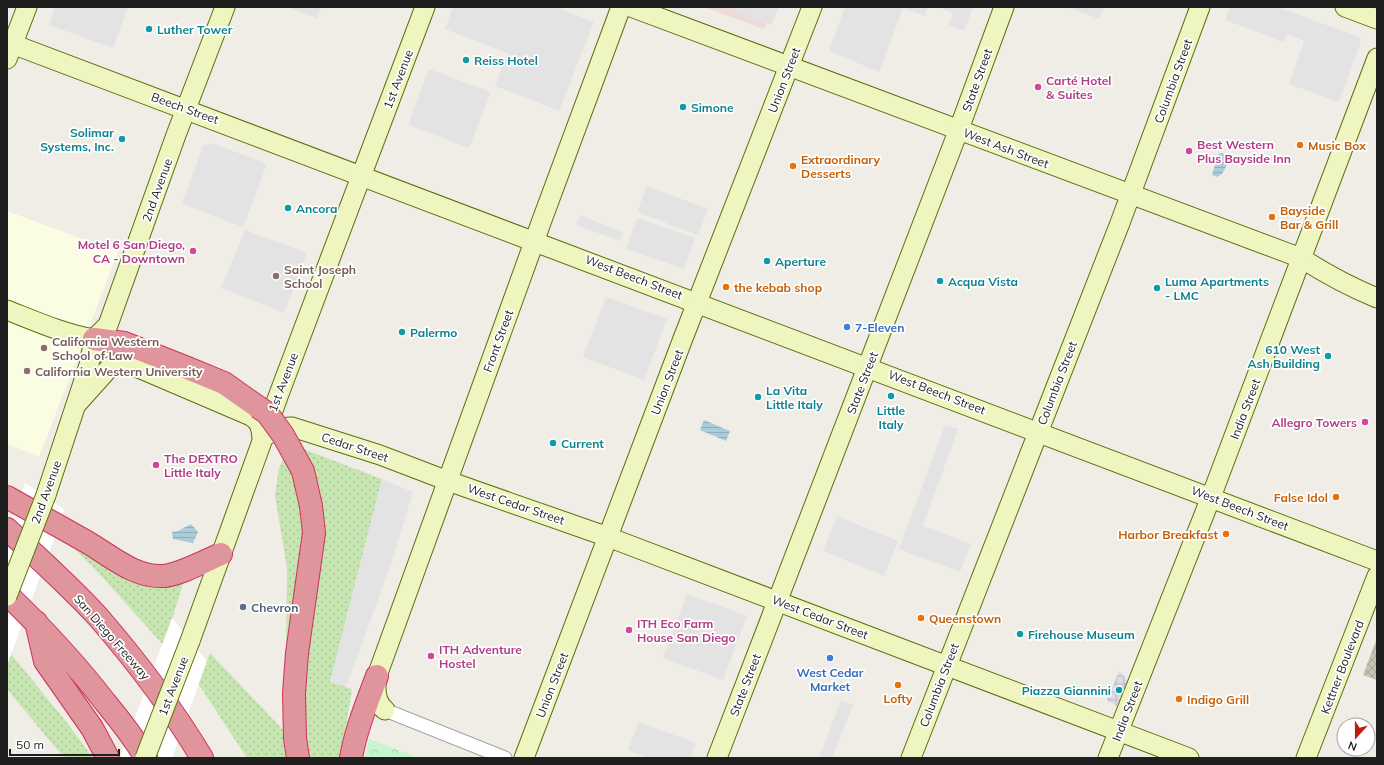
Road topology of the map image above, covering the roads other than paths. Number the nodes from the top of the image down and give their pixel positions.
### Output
1 (27, 7) edge
2 (225, 7) edge
3 (425, 7) edge
4 (621, 7) edge
5 (631, 7) edge
6 (812, 7) edge
7 (1004, 7) edge
8 (1200, 7) edge
9 (1345, 7) edge
10 (1377, 19) edge
11 (9, 48) edge
12 (1377, 58) edge
13 (789, 66) junction
14 (187, 109) junction
15 (959, 130) junction
16 (362, 174) junction
17 (1131, 195) junction
18 (535, 240) junction
19 (1301, 258) junction
20 (1377, 298) edge
21 (698, 301) junction
22 (7, 310) edge
23 (103, 335) junction
24 (868, 366) junction
25 (76, 405) junction
26 (1038, 431) junction
27 (262, 438) junction
28 (448, 481) junction
29 (7, 497) edge
30 (1211, 497) junction
31 (7, 529) edge
32 (608, 537) junction
33 (221, 554) junction
34 (1377, 561) edge
35 (1377, 576) edge
36 (7, 595) edge
37 (778, 601) junction
38 (35, 621) junction
39 (947, 665) junction
40 (378, 676) junction
41 (385, 710) joint
42 (1119, 730) junction
43 (108, 758) edge
44 (146, 758) edge
45 (202, 758) edge
46 (298, 758) edge
47 (351, 758) edge
48 (505, 758) edge
49 (524, 758) edge
50 (717, 758) edge
51 (911, 758) edge
52 (1108, 758) edge
53 (1189, 758) edge
54 (1306, 758) edge

1 - 11 main road
2 - 14 main road, 2nd Avenue
3 - 16 main road, 1st Avenue
4 - 18 main road, Front Street
5 - 13 main road, West Ash Street
6 - 13 main road, Union Street
7 - 15 main road, State Street
8 - 17 main road, Columbia Street
9 - 10 main road
11 - 14 main road, Beech Street
12 - 19 main road, India Street
13 - 15 main road, West Ash Street
13 - 21 main road, Union Street
14 - 16 main road, Beech Street
14 - 23 main road, 2nd Avenue
15 - 17 main road, West Ash Street
15 - 24 main road, State Street
16 - 18 main road, West Beech Street
16 - 27 main road, 1st Avenue
17 - 19 main road, West Ash Street
17 - 26 main road, Columbia Street
18 - 21 main road, West Beech Street
18 - 28 main road, Front Street
19 - 20 main road, West Ash Street
19 - 30 main road, India Street
21 - 24 main road, West Beech Street
21 - 32 main road, Union Street
22 - 23 main road
23 - 25 main road, 2nd Avenue
23 - 46 highway, bridge
24 - 26 main road, West Beech Street
24 - 37 main road, State Street
25 - 27 main road
25 - 36 main road, 2nd Avenue, bridge
26 - 30 main road, West Beech Street
26 - 39 main road, Columbia Street
27 - 28 main road, Cedar Street
27 - 33 main road, 1st Avenue
28 - 32 main road, West Cedar Street
28 - 40 main road, Front Street
29 - 33 highway
30 - 34 main road, West Beech Street
30 - 42 main road, India Street
31 - 45 highway, San Diego Freeway
32 - 37 main road, West Cedar Street
32 - 49 main road, Union Street
33 - 44 main road, 1st Avenue, bridge
35 - 54 main road, Kettner Boulevard
36 - 38 highway
37 - 39 main road, West Cedar Street
37 - 50 main road, State Street
38 - 43 highway
38 - 44 highway
39 - 42 main road, West Cedar Street
39 - 51 main road, Columbia Street
40 - 41 main road, Front Street
40 - 47 highway
41 - 48 street
42 - 52 main road, India Street
42 - 53 main road, West Cedar Street

